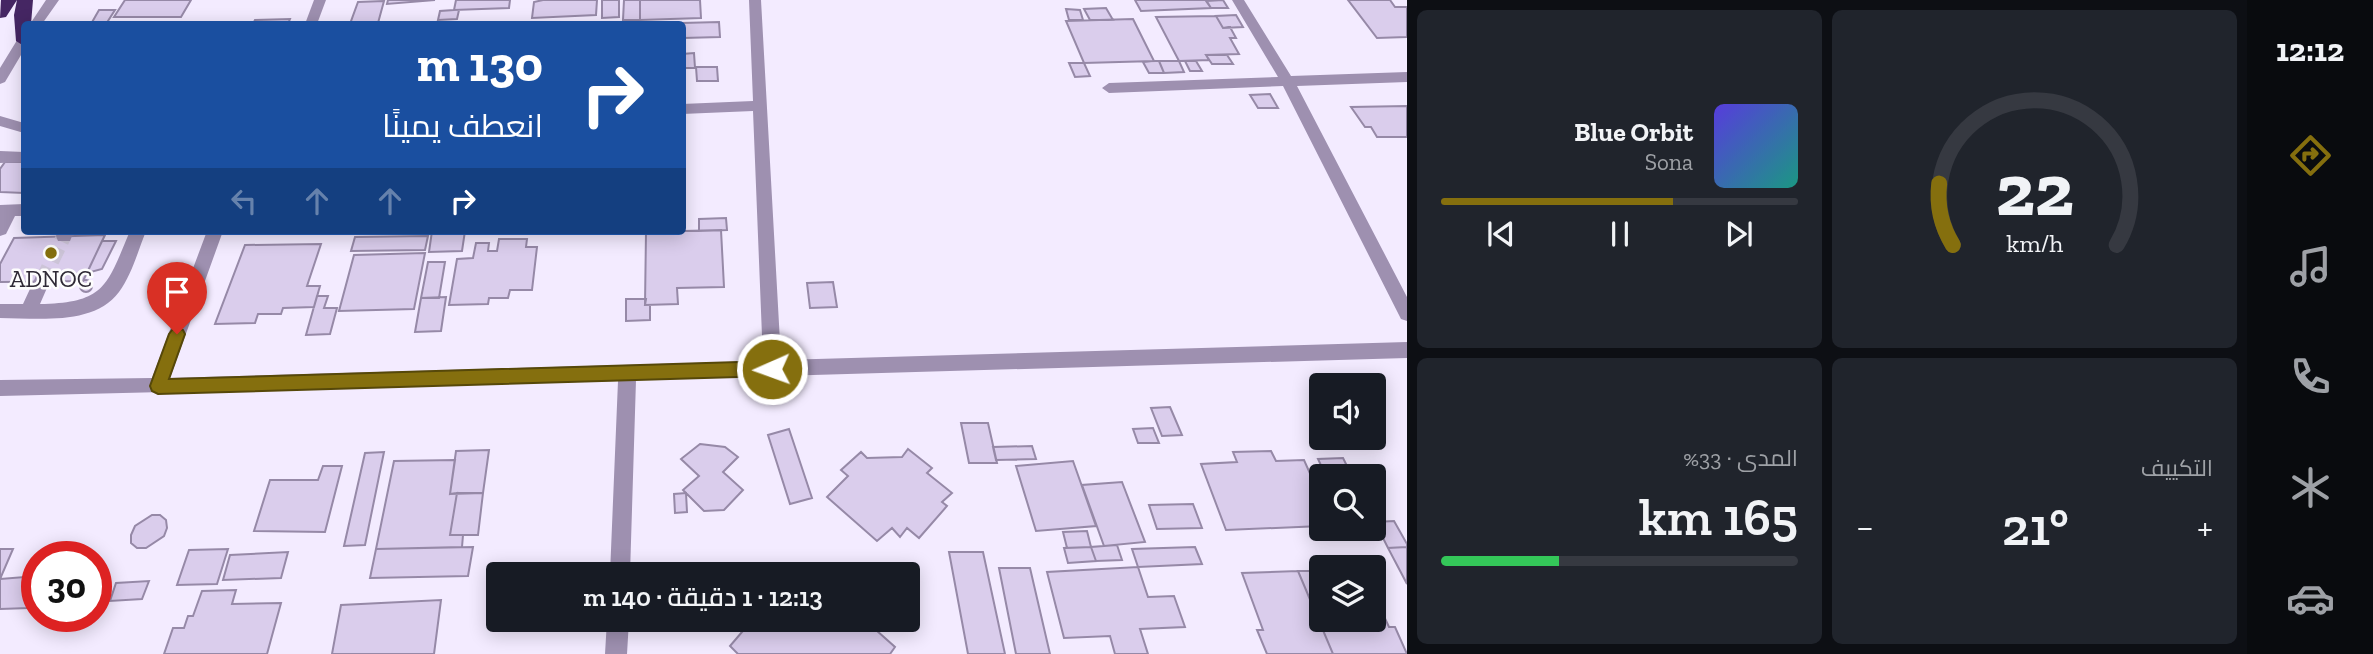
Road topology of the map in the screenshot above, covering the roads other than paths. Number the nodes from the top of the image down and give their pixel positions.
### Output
1 (9, 0) edge
2 (25, 0) edge
3 (53, 0) edge
4 (320, 0) edge
5 (755, 0) edge
6 (1238, 0) edge
7 (0, 13) edge
8 (22, 21) edge
9 (38, 21) edge
10 (312, 21) edge
11 (21, 46) edge
12 (1407, 77) edge
13 (0, 79) edge
14 (1287, 81) junction
15 (1109, 88) dead end
16 (760, 106) junction
17 (686, 109) edge
18 (0, 121) edge
19 (21, 127) edge
20 (0, 157) edge
21 (21, 157) edge
22 (12, 210) edge
23 (0, 230) edge
24 (136, 235) edge
25 (214, 235) edge
26 (42, 281) tunnel mouth
27 (29, 310) junction
28 (0, 311) edge
29 (1407, 314) edge
30 (1407, 350) edge
31 (772, 369) junction
32 (627, 374) junction
33 (158, 386) junction
34 (0, 388) edge
35 (620, 562) edge
36 (617, 632) edge
37 (616, 654) edge

1 - 7 highway
2 - 8 highway
3 - 9 street
4 - 10 street
5 - 16 street
6 - 14 street
11 - 13 street
12 - 14 street
14 - 15 street
14 - 29 street
16 - 17 street
16 - 31 street
18 - 19 street
20 - 21 street
22 - 23 street
24 - 27 street
25 - 33 street
26 - 27 street
27 - 28 street
30 - 31 street
31 - 32 street
32 - 33 street
32 - 35 street
33 - 34 street
36 - 37 street

